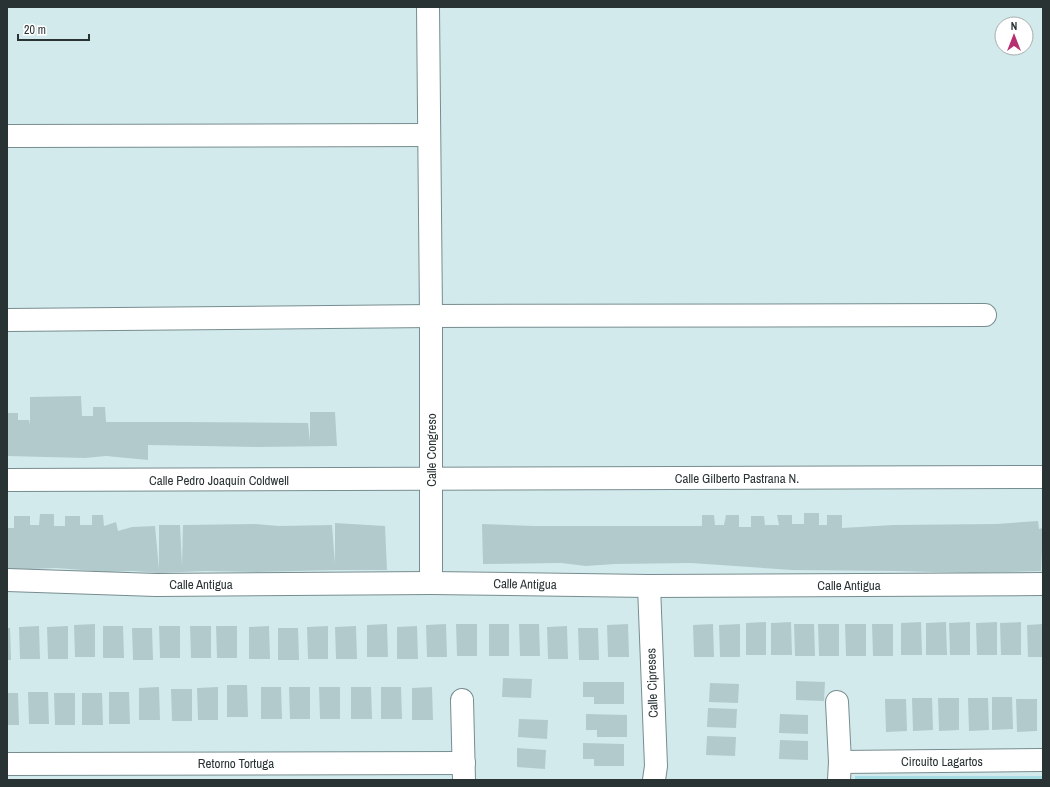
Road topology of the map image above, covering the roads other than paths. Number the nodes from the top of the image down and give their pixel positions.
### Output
1 (428, 7) edge
2 (429, 135) junction
3 (7, 136) edge
4 (985, 315) dead end
5 (431, 316) junction
6 (7, 320) edge
7 (1043, 477) edge
8 (431, 479) junction
9 (7, 480) edge
10 (7, 580) edge
11 (431, 583) junction
12 (1043, 584) edge
13 (649, 586) junction
14 (462, 700) dead end
15 (837, 702) dead end
16 (1043, 760) edge
17 (7, 764) edge
18 (464, 771) edge
19 (840, 771) edge
20 (654, 780) edge

1 - 2 street, Calle Congreso
2 - 3 street
2 - 5 street, Calle Congreso
4 - 5 street
5 - 6 street
5 - 8 street, Calle Congreso
7 - 8 street, Calle Gilberto Pastrana N.
8 - 9 street, Calle Pedro Joaquín Coldwell
8 - 11 street, Calle Congreso
10 - 11 street, Calle Antigua
11 - 13 street, Calle Antigua
12 - 13 street, Calle Antigua
13 - 20 street, Calle Cipreses
14 - 18 street
15 - 19 street
16 - 19 street, Circuito Lagartos
17 - 18 street, Retorno Tortuga

